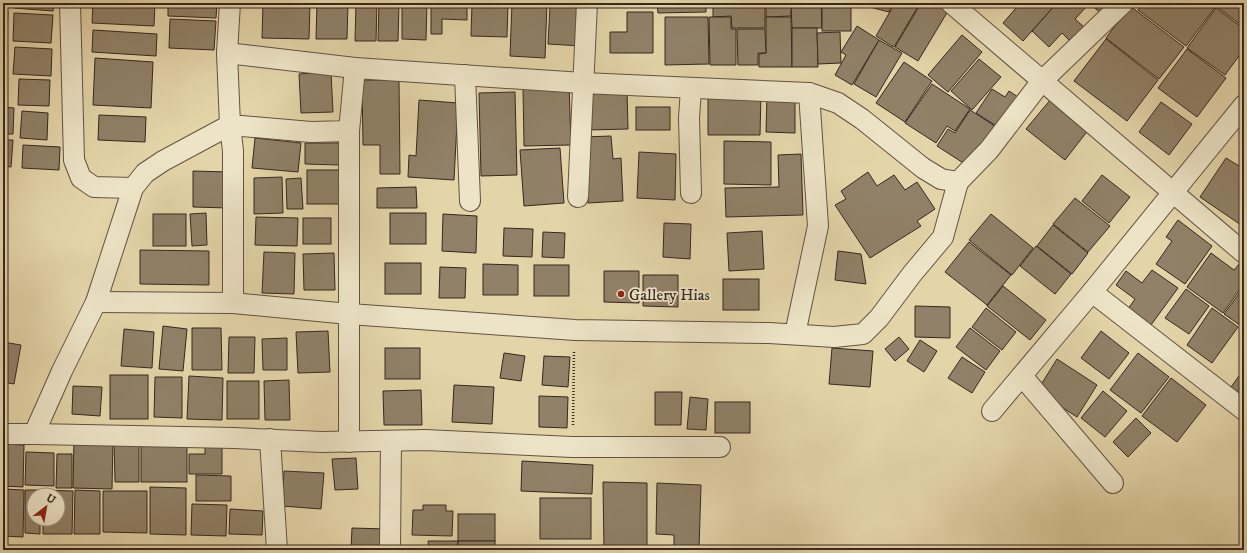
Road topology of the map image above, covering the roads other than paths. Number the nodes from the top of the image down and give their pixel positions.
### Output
1 (70, 3) edge
2 (230, 3) edge
3 (587, 3) edge
4 (951, 3) edge
5 (1123, 3) edge
6 (227, 53) junction
7 (355, 68) junction
8 (465, 75) junction
9 (1042, 82) junction
10 (583, 83) junction
11 (691, 89) junction
12 (809, 93) junction
13 (1244, 105) edge
14 (230, 125) junction
15 (349, 131) junction
16 (958, 182) junction
17 (133, 188) junction
18 (1174, 191) junction
19 (691, 193) dead end
20 (578, 197) dead end
21 (470, 201) dead end
22 (1244, 253) edge
23 (1092, 292) junction
24 (96, 302) junction
25 (233, 303) junction
26 (349, 314) junction
27 (795, 334) junction
28 (1022, 376) junction
29 (1244, 410) edge
30 (992, 411) dead end
31 (3, 434) edge
32 (34, 434) junction
33 (270, 439) junction
34 (391, 440) junction
35 (349, 442) junction
36 (720, 447) dead end
37 (1114, 483) dead end
38 (277, 550) edge
39 (390, 550) edge

1 - 17 street
2 - 6 street
3 - 10 street
4 - 9 street
5 - 9 street
6 - 7 street
6 - 14 street
7 - 8 street
7 - 15 street
8 - 10 street
8 - 21 street
9 - 16 street
9 - 18 street
10 - 11 street
10 - 20 street
11 - 12 street
11 - 19 street
12 - 16 street
12 - 27 street
13 - 18 street
14 - 15 street
14 - 17 street
14 - 25 street
15 - 26 street
16 - 27 street
17 - 24 street
18 - 22 street
18 - 23 street
23 - 28 street
23 - 29 street
24 - 25 street
24 - 32 street
25 - 26 street
26 - 27 street
26 - 35 street
28 - 30 street
28 - 37 street
31 - 32 street
32 - 33 street
33 - 35 street
33 - 38 street
34 - 35 street
34 - 36 street
34 - 39 street

